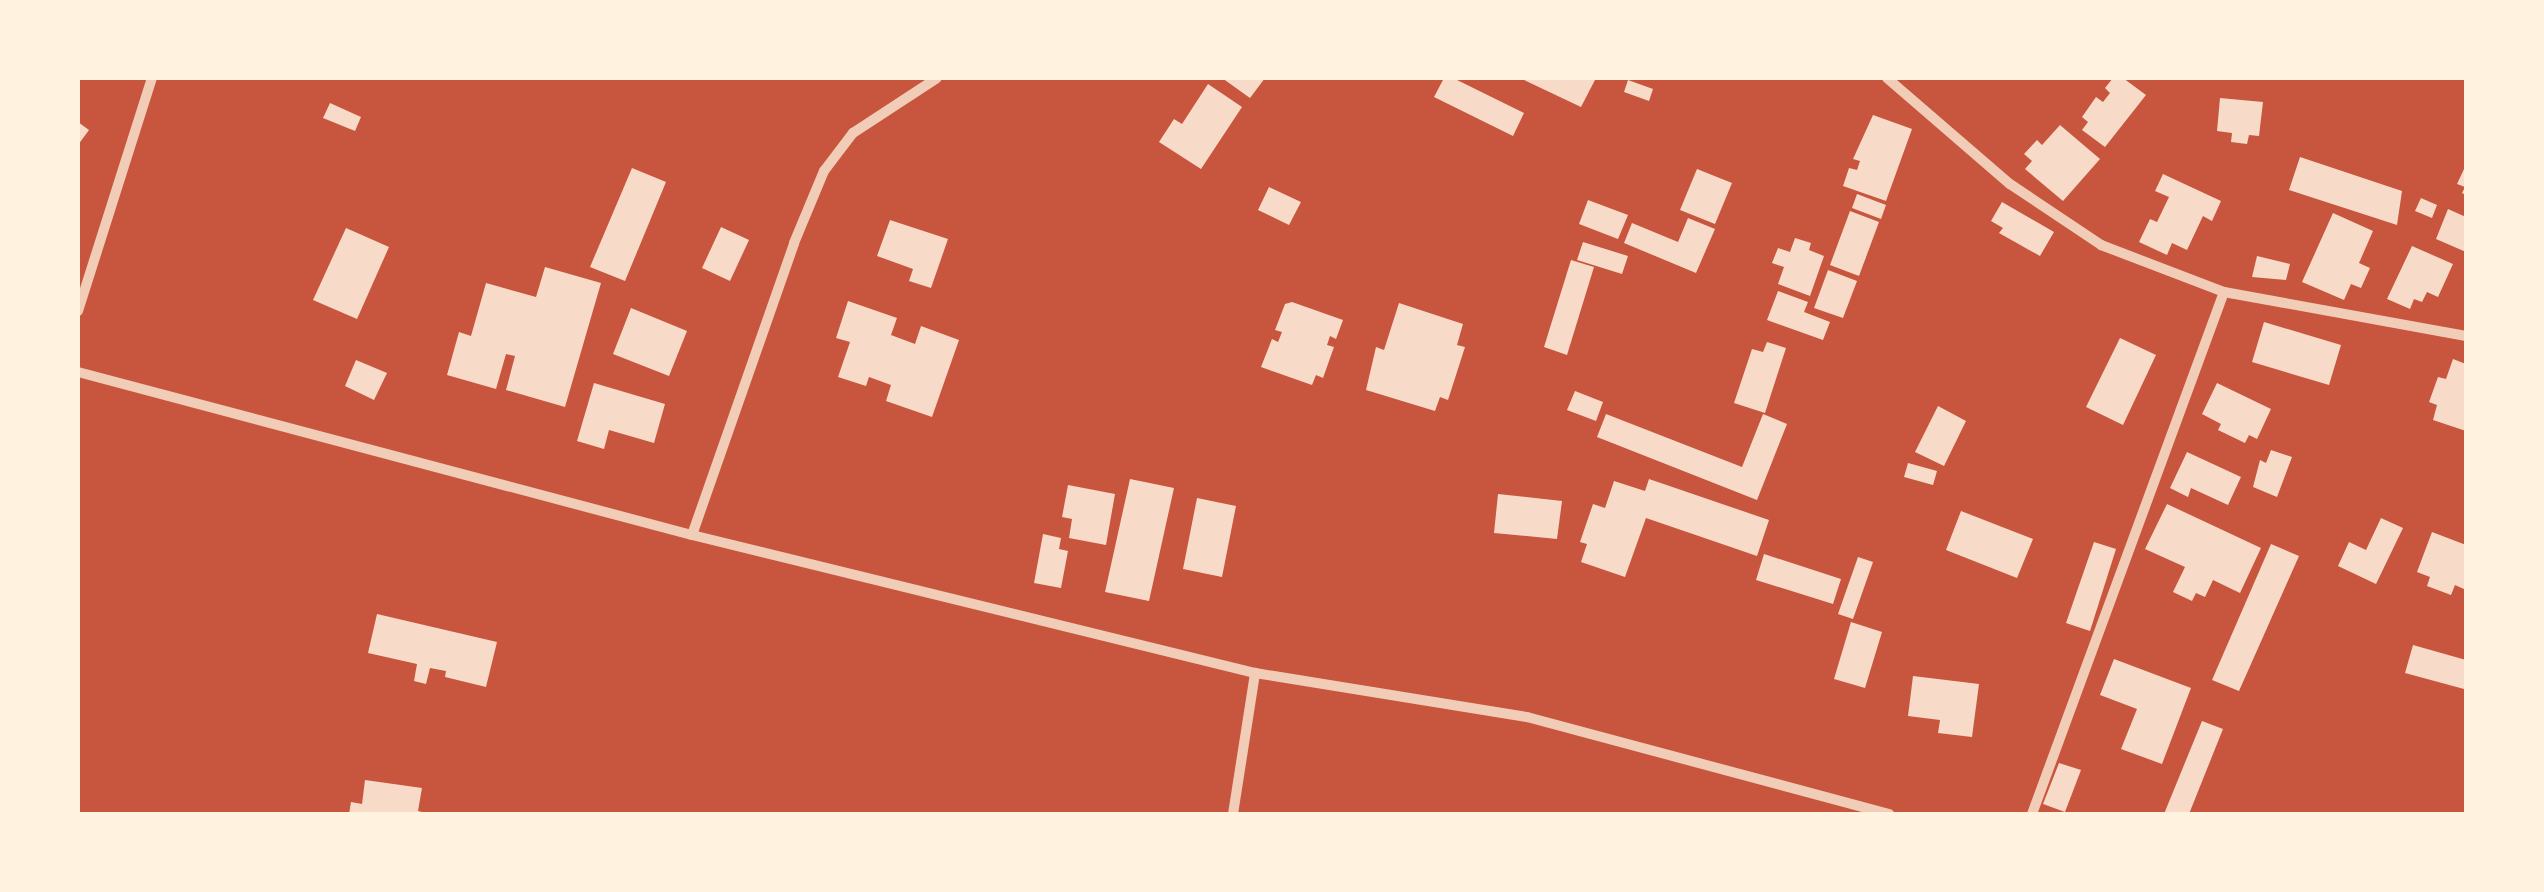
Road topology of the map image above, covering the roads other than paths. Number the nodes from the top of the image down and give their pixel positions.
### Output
1 (152, 78) edge
2 (937, 78) edge
3 (1887, 78) edge
4 (2224, 292) junction
5 (78, 311) edge
6 (2466, 336) edge
7 (78, 372) edge
8 (692, 534) junction
9 (1256, 672) junction
10 (1233, 814) edge
11 (1890, 814) edge
12 (2032, 814) edge

1 - 5 street
2 - 8 street
3 - 4 street
4 - 6 street
4 - 12 street
7 - 8 street
8 - 9 street
9 - 10 street
9 - 11 street

